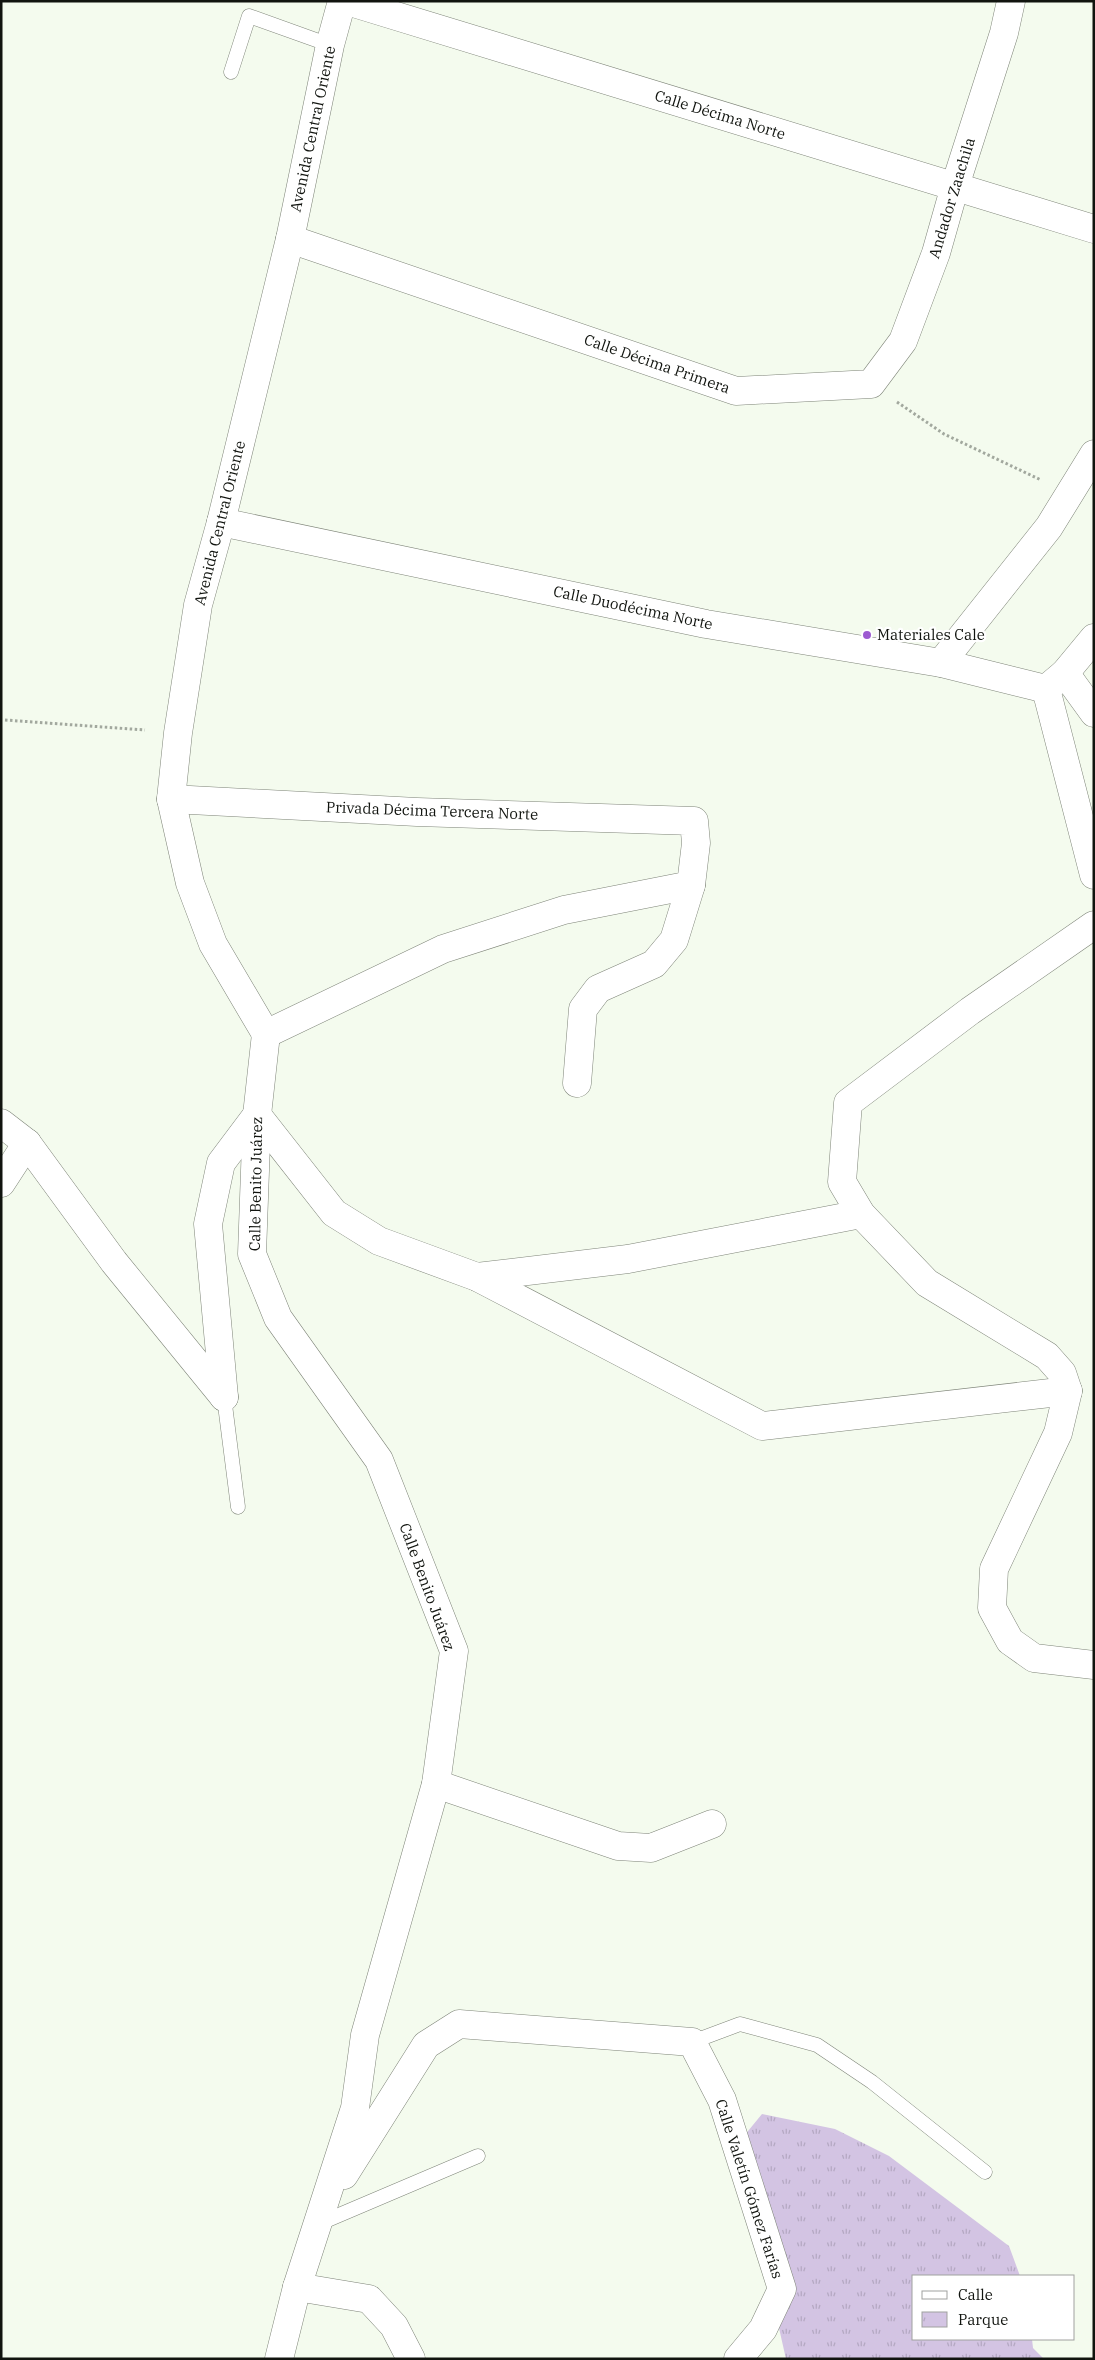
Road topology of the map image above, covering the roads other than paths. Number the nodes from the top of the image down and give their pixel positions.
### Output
1 (342, 1) edge
2 (347, 1) edge
3 (1011, 1) edge
4 (330, 45) junction
5 (231, 72) dead end
6 (955, 186) junction
7 (1094, 229) edge
8 (290, 239) junction
9 (871, 384) joint
10 (1094, 454) edge
11 (221, 522) junction
12 (1094, 638) edge
13 (941, 663) junction
14 (1056, 681) junction
15 (1094, 713) edge
16 (171, 798) junction
17 (1094, 875) edge
18 (691, 885) junction
19 (1094, 925) edge
20 (266, 1034) junction
21 (577, 1083) dead end
22 (257, 1115) junction
23 (1, 1123) edge
24 (26, 1143) junction
25 (1, 1183) edge
26 (861, 1214) junction
27 (477, 1277) junction
28 (1068, 1391) junction
29 (224, 1397) junction
30 (238, 1507) dead end
31 (1094, 1665) edge
32 (436, 1784) junction
33 (712, 1824) dead end
34 (692, 2042) junction
35 (478, 2156) dead end
36 (985, 2172) dead end
37 (319, 2217) junction
38 (298, 2287) junction
39 (279, 2359) edge
40 (410, 2359) edge
41 (738, 2359) edge

1 - 4 street, Avenida Central Oriente
2 - 6 street, Calle Décima Norte
3 - 6 street, Andador Zaachila
4 - 5 lane
4 - 8 street, Avenida Central Oriente
6 - 7 street, Calle Décima Norte
6 - 9 street, Andador Zaachila
8 - 9 street, Calle Décima Primera
8 - 11 street, Avenida Central Oriente
10 - 13 street
11 - 13 street, Calle Duodécima Norte
11 - 16 street, Avenida Central Oriente
12 - 14 street
13 - 14 street, Calle Duodécima Norte
14 - 15 street
14 - 17 street
16 - 18 street, Privada Décima Tercera Norte
16 - 20 street, Avenida Central Oriente
18 - 20 street
18 - 21 street
19 - 26 street
20 - 22 street, Calle Benito Juárez
22 - 27 street
22 - 29 street
22 - 32 street, Calle Benito Juárez
23 - 24 street
24 - 25 street
24 - 29 street
26 - 27 street
26 - 28 street
27 - 28 street
28 - 31 street
29 - 30 lane
32 - 33 street
32 - 37 street, Calle Benito Juárez
34 - 36 lane
34 - 37 street
34 - 41 street, Calle Valetín Gómez Farías
35 - 37 lane
37 - 38 street
38 - 39 street
38 - 40 street

